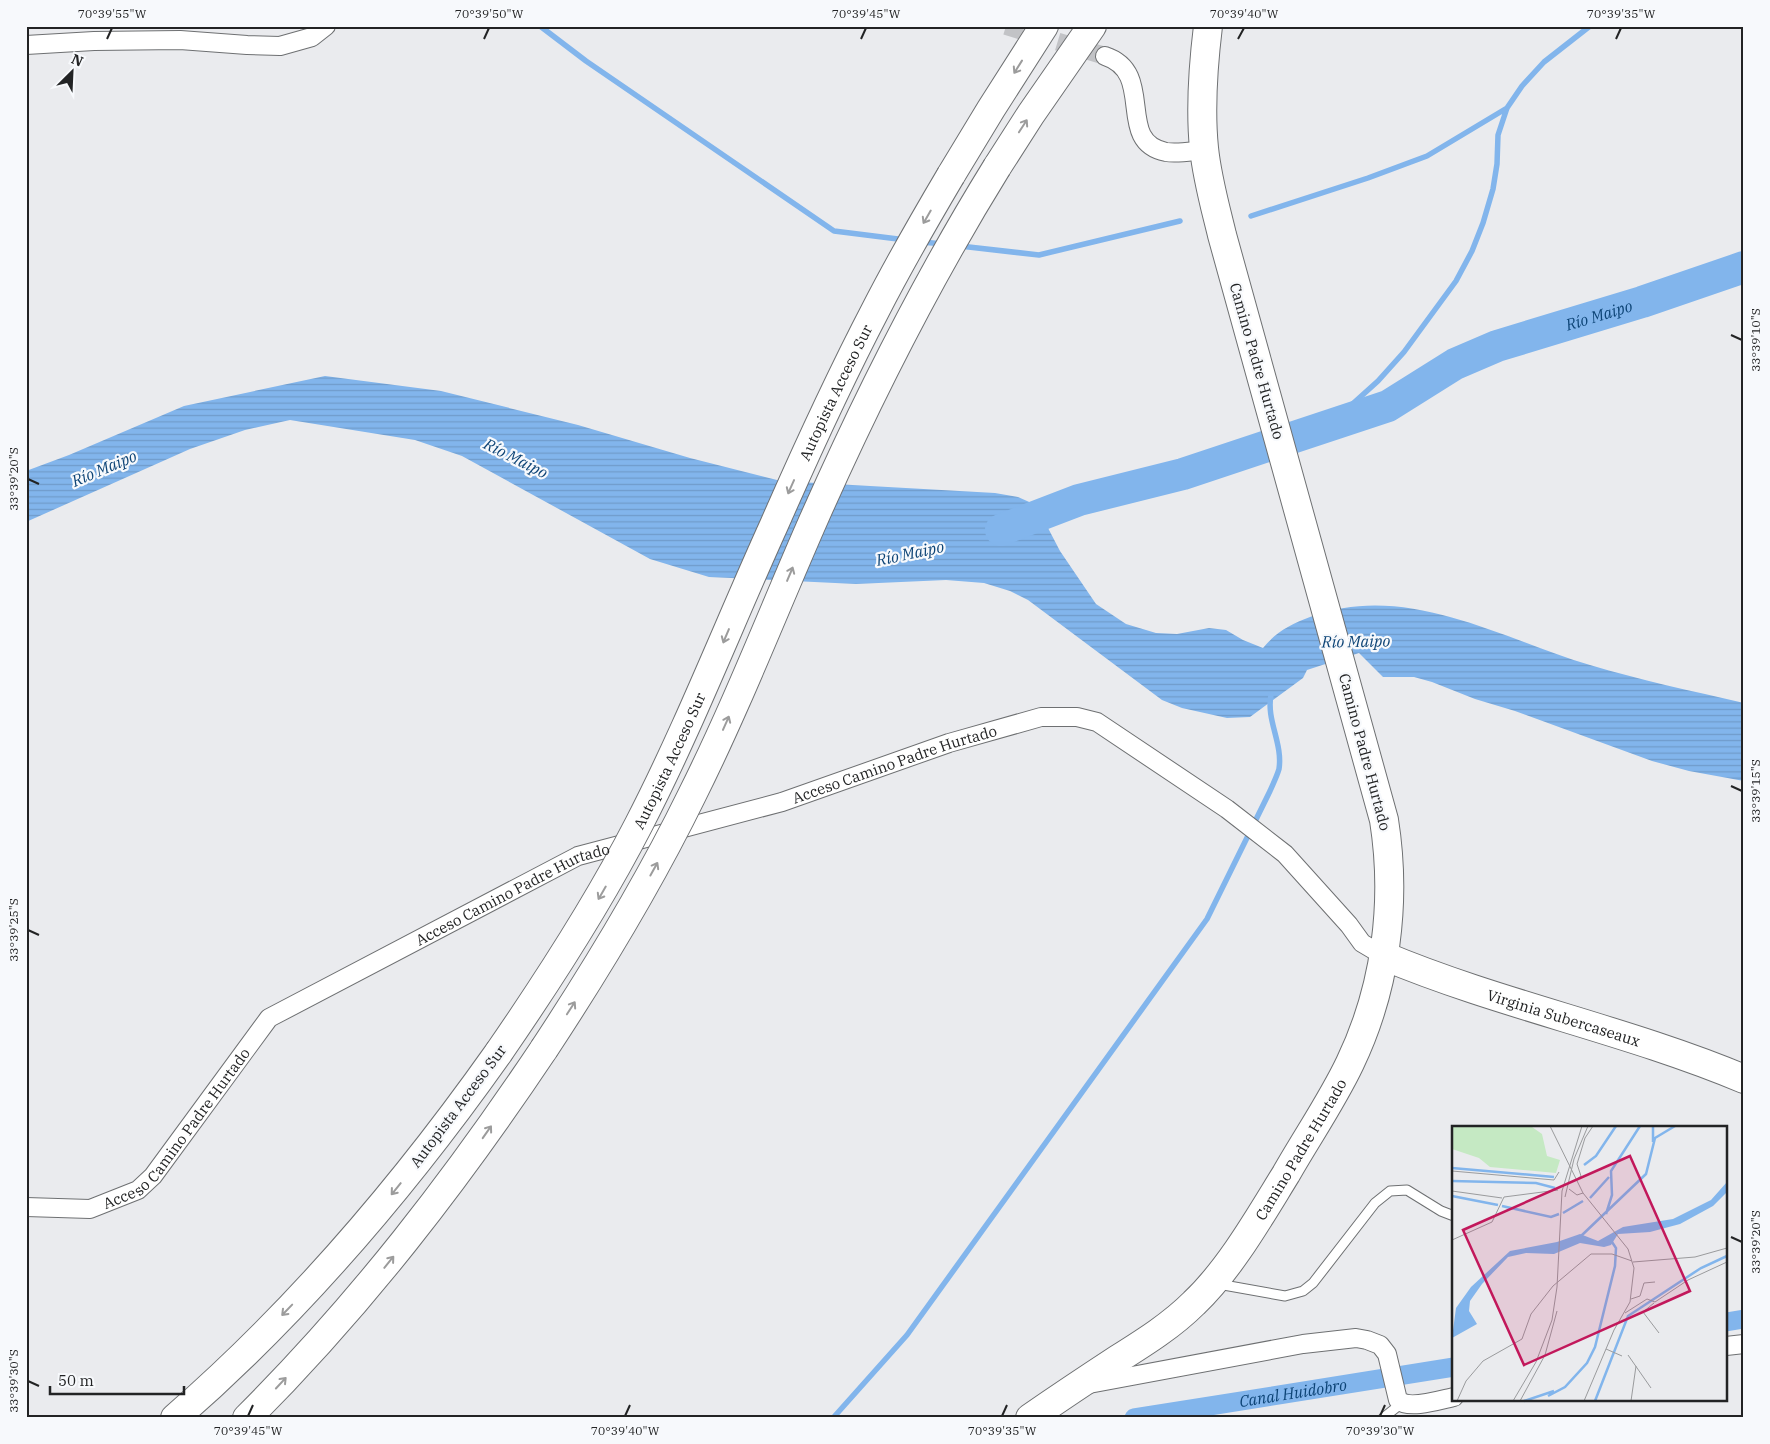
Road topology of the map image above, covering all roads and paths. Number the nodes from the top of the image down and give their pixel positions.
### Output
1 (326, 26) edge
2 (1044, 26) edge
3 (1092, 26) edge
4 (1208, 26) edge
5 (26, 45) edge
6 (1105, 56) tunnel mouth
7 (1204, 150) junction
8 (1384, 956) junction
9 (1744, 1079) edge
10 (26, 1207) edge
11 (1452, 1215) edge
12 (1212, 1283) junction
13 (1744, 1344) edge
14 (1728, 1346) edge
15 (1076, 1386) junction
16 (1399, 1396) junction
17 (1452, 1398) edge
18 (175, 1418) edge
19 (247, 1418) edge
20 (1030, 1418) edge
21 (1383, 1418) edge

1 - 5 street
2 -> 18 main road, Autopista Acceso Sur, bridge
19 -> 3 main road, bridge
4 - 7 main road, Camino Padre Hurtado
6 - 7 street
7 - 8 main road, Camino Padre Hurtado
8 - 9 main road, Virginia Subercaseaux
8 - 10 street, Acceso Camino Padre Hurtado
8 - 12 main road, Camino Padre Hurtado
11 - 12 lane
12 - 15 main road, Camino Padre Hurtado
13 - 14 street
15 - 16 street
15 - 20 main road, Camino Padre Hurtado
16 - 17 street
16 - 21 lane

